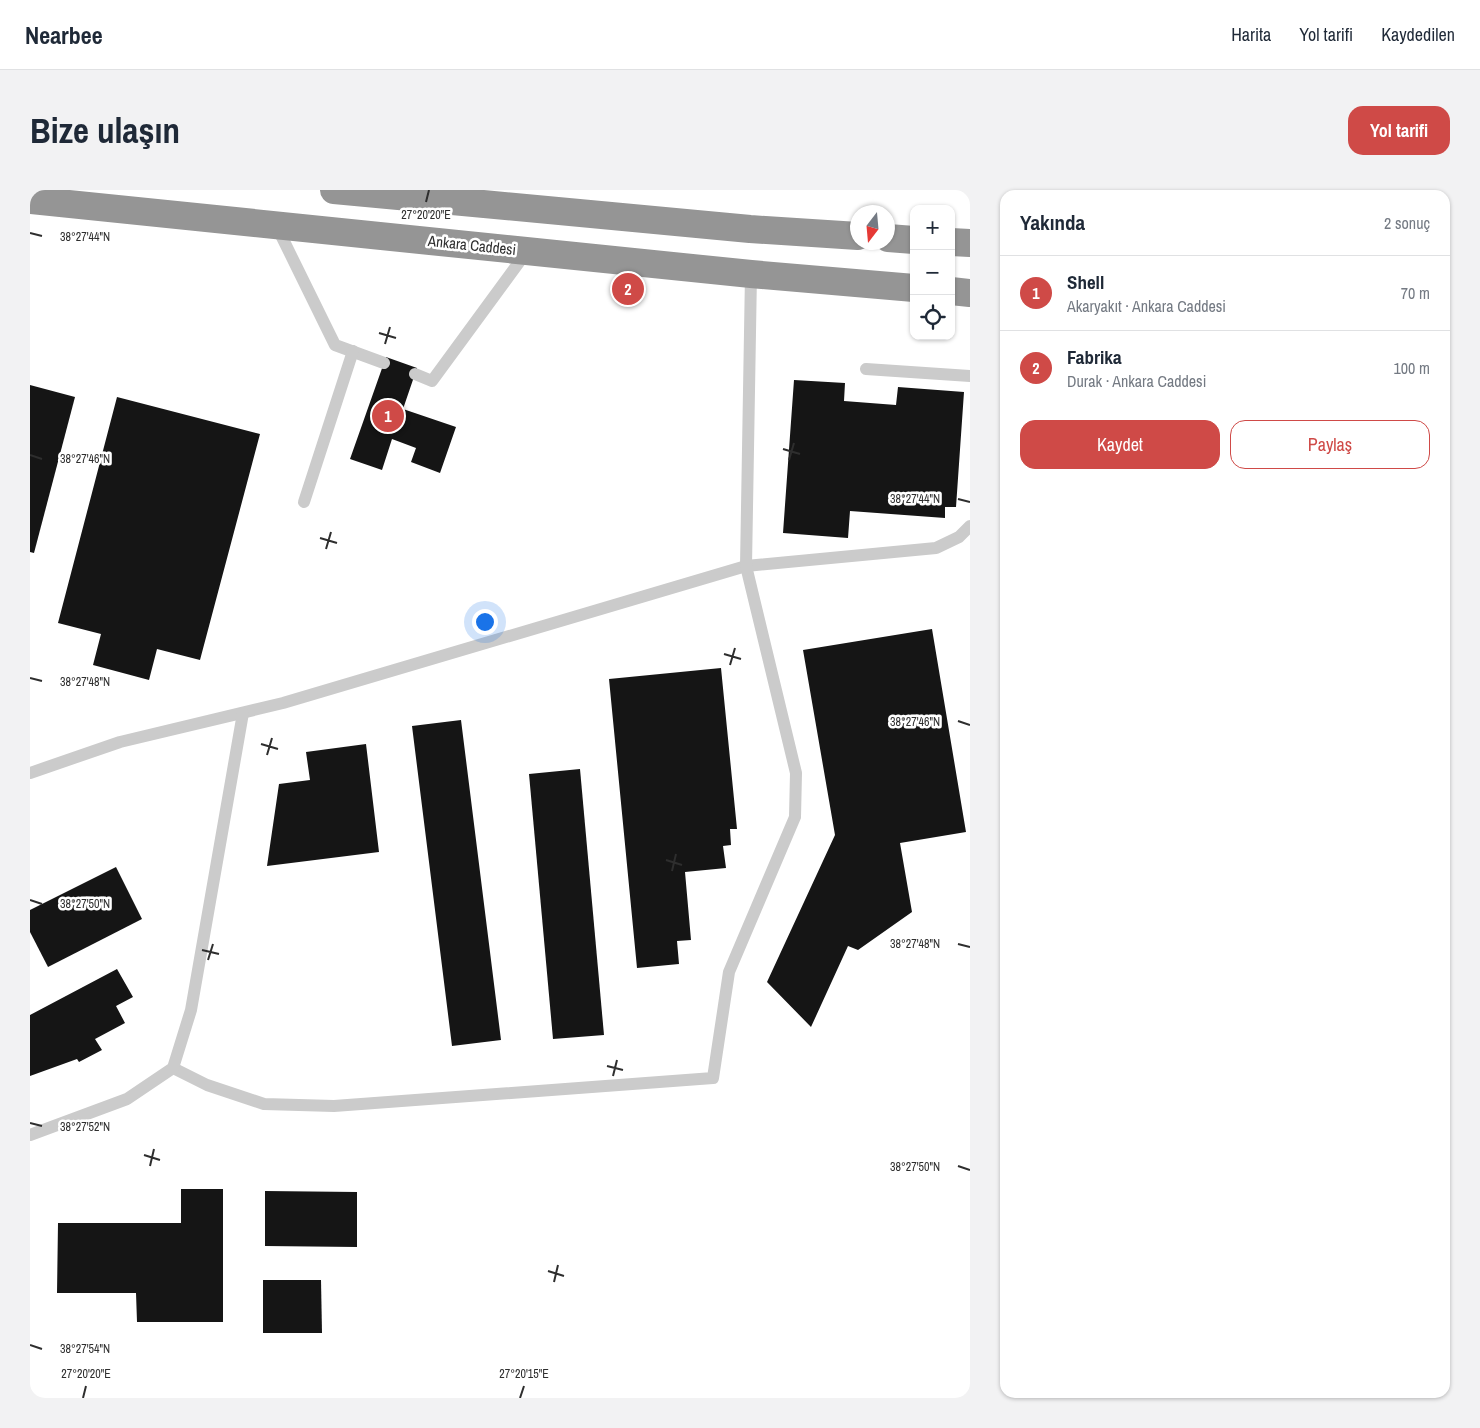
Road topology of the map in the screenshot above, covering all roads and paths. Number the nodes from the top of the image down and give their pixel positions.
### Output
1 (334, 190) edge
2 (439, 195) edge
3 (42, 205) edge
4 (276, 225) junction
5 (850, 235) edge
6 (895, 239) edge
7 (910, 240) edge
8 (955, 242) edge
9 (970, 243) edge
10 (528, 250) junction
11 (751, 274) junction
12 (910, 288) edge
13 (955, 291) edge
14 (970, 293) edge
15 (353, 351) junction
16 (384, 363) dead end
17 (866, 369) dead end
18 (415, 374) dead end
19 (970, 376) edge
20 (304, 502) dead end
21 (970, 526) edge
22 (746, 566) junction
23 (243, 713) junction
24 (30, 773) edge
25 (172, 1068) junction
26 (30, 1135) edge

1 - 2 highway
2 - 5 highway
3 - 4 highway, Ankara Caddesi
4 - 10 highway, Ankara Caddesi
4 - 15 lane
6 - 7 highway
8 - 9 highway
10 - 11 highway, Ankara Caddesi
10 - 18 lane
11 - 12 highway, Ankara Caddesi
11 - 22 lane
13 - 14 highway
15 - 16 lane
15 - 20 lane
17 - 19 lane
21 - 22 lane
22 - 23 lane
22 - 25 lane
23 - 24 lane
23 - 25 lane
25 - 26 lane

